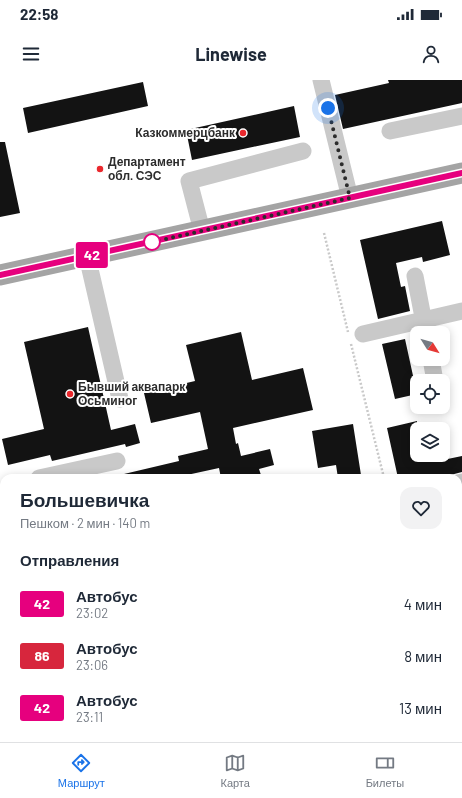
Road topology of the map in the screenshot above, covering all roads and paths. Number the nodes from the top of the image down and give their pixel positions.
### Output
1 (321, 80) edge
2 (462, 116) edge
3 (390, 132) dead end
4 (303, 151) dead end
5 (462, 173) edge
6 (350, 198) junction
7 (202, 231) junction
8 (324, 233) dead end
9 (87, 256) junction
10 (0, 275) edge
11 (415, 276) dead end
12 (462, 311) edge
13 (425, 326) edge
14 (410, 328) edge
15 (354, 336) junction
16 (120, 399) dead end
17 (117, 461) dead end
18 (87, 473) edge
19 (383, 474) edge

1 - 6 street
2 - 3 street
4 - 7 street
5 - 6 main road
6 - 7 main road
7 - 9 main road
8 - 15 path
9 - 10 main road
9 - 16 street
11 - 13 street
12 - 13 street
14 - 15 street
15 - 19 path
17 - 18 street

